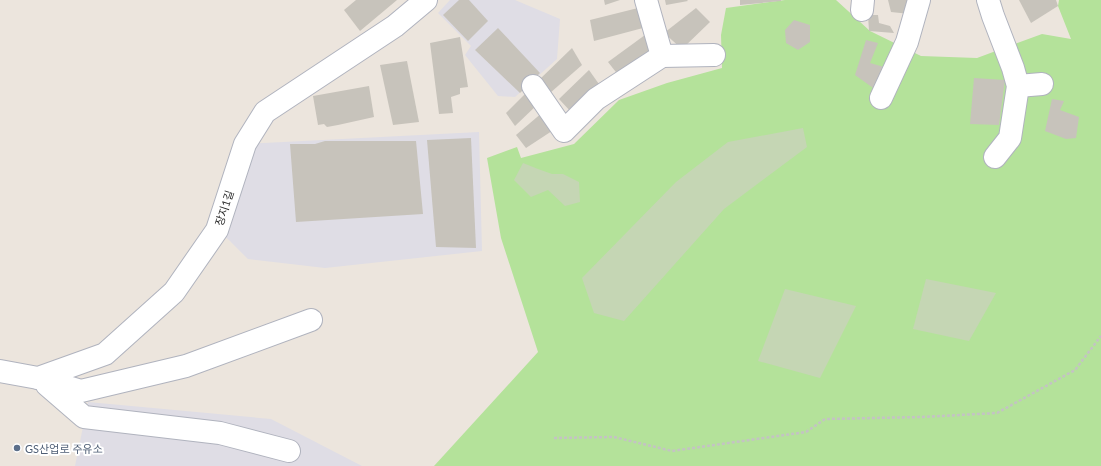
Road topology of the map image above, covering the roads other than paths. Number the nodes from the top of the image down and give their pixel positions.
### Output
1 (426, 0) edge
2 (646, 0) edge
3 (919, 0) edge
4 (988, 0) edge
5 (714, 55) dead end
6 (662, 56) junction
7 (1042, 84) dead end
8 (533, 86) dead end
9 (1018, 86) junction
10 (881, 98) dead end
11 (995, 157) dead end
12 (311, 320) dead end
13 (0, 371) edge
14 (38, 378) junction
15 (290, 451) dead end

1 - 14 street, 장지1길
2 - 6 street
3 - 10 street
4 - 9 street
5 - 6 street
6 - 8 street
7 - 9 street
9 - 11 street
12 - 14 street
13 - 14 street
14 - 15 street

